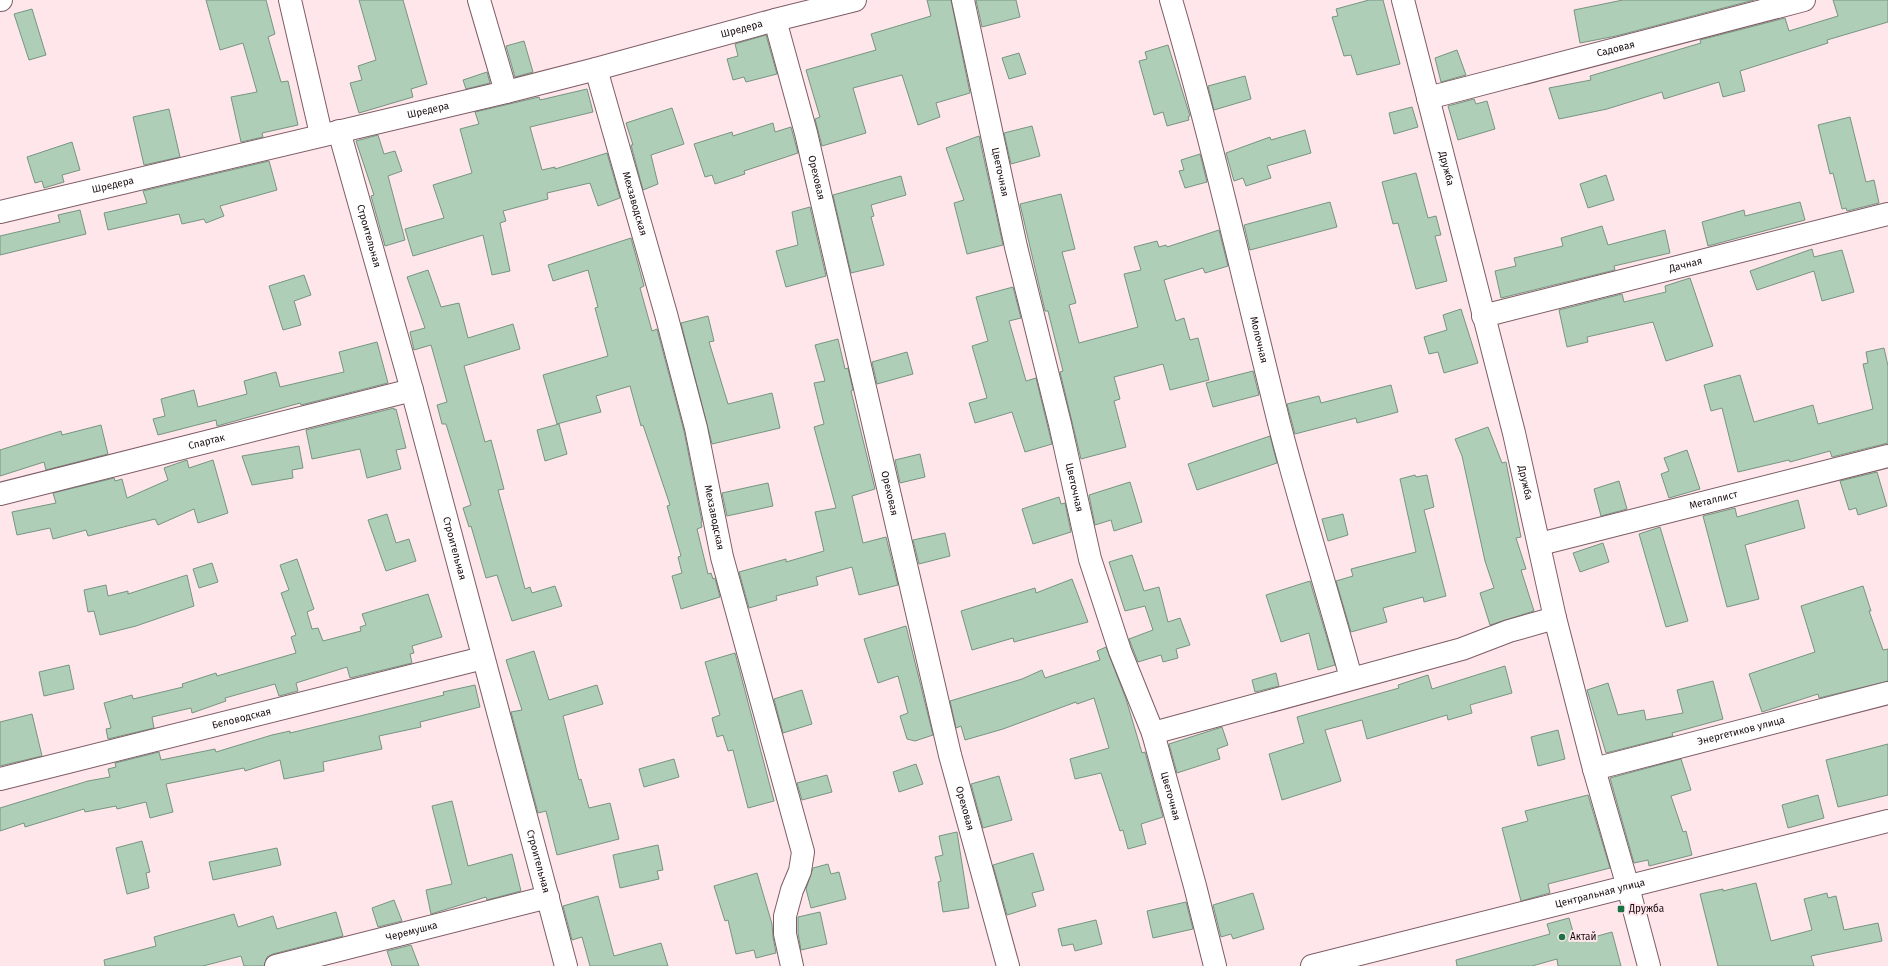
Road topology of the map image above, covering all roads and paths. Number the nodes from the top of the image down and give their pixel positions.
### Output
1 (290, 0) edge
2 (479, 0) edge
3 (855, 0) edge
4 (963, 0) edge
5 (1171, 0) edge
6 (1403, 0) edge
7 (1804, 0) edge
8 (784, 12) edge
9 (596, 69) junction
10 (506, 92) junction
11 (1428, 98) junction
12 (330, 132) junction
13 (0, 212) edge
14 (1888, 214) edge
15 (1483, 316) junction
16 (412, 390) junction
17 (1888, 456) edge
18 (0, 494) edge
19 (1540, 544) junction
20 (1555, 618) junction
21 (483, 658) junction
22 (1351, 678) junction
23 (1888, 693) edge
24 (1153, 732) junction
25 (1594, 769) junction
26 (0, 780) edge
27 (1888, 821) edge
28 (1628, 887) junction
29 (548, 897) junction
30 (276, 966) edge
31 (566, 966) edge
32 (792, 966) edge
33 (1008, 966) edge
34 (1215, 966) edge
35 (1312, 966) edge
36 (1649, 966) edge

1 - 12 street, Строительная
2 - 10 street
3 - 8 street, Шредера
4 - 24 street, Цветочная
5 - 22 street, Молочная
6 - 11 street, Дружба
7 - 11 street, Садовая
8 - 9 street, Шредера
8 - 33 street, Ореховая
9 - 10 street, Шредера
9 - 32 street, Мехзаводская
10 - 12 street, Шредера
11 - 15 street, Дружба
12 - 13 street, Шредера
12 - 16 street, Строительная
14 - 15 street, Дачная
15 - 19 street, Дружба
16 - 18 street, Спартак
16 - 21 street, Строительная
17 - 19 street, Металлист
19 - 20 street, Дружба
20 - 22 street
20 - 25 street, Дружба
21 - 26 street, Беловодская
21 - 29 street, Строительная
22 - 24 street
23 - 25 street, Энергетиков улица
24 - 34 street, Цветочная
25 - 28 street, Дружба
27 - 28 street, Центральная улица
28 - 35 street, Центральная улица
28 - 36 street, Дружба
29 - 30 street, Черемушка
29 - 31 street, Строительная

